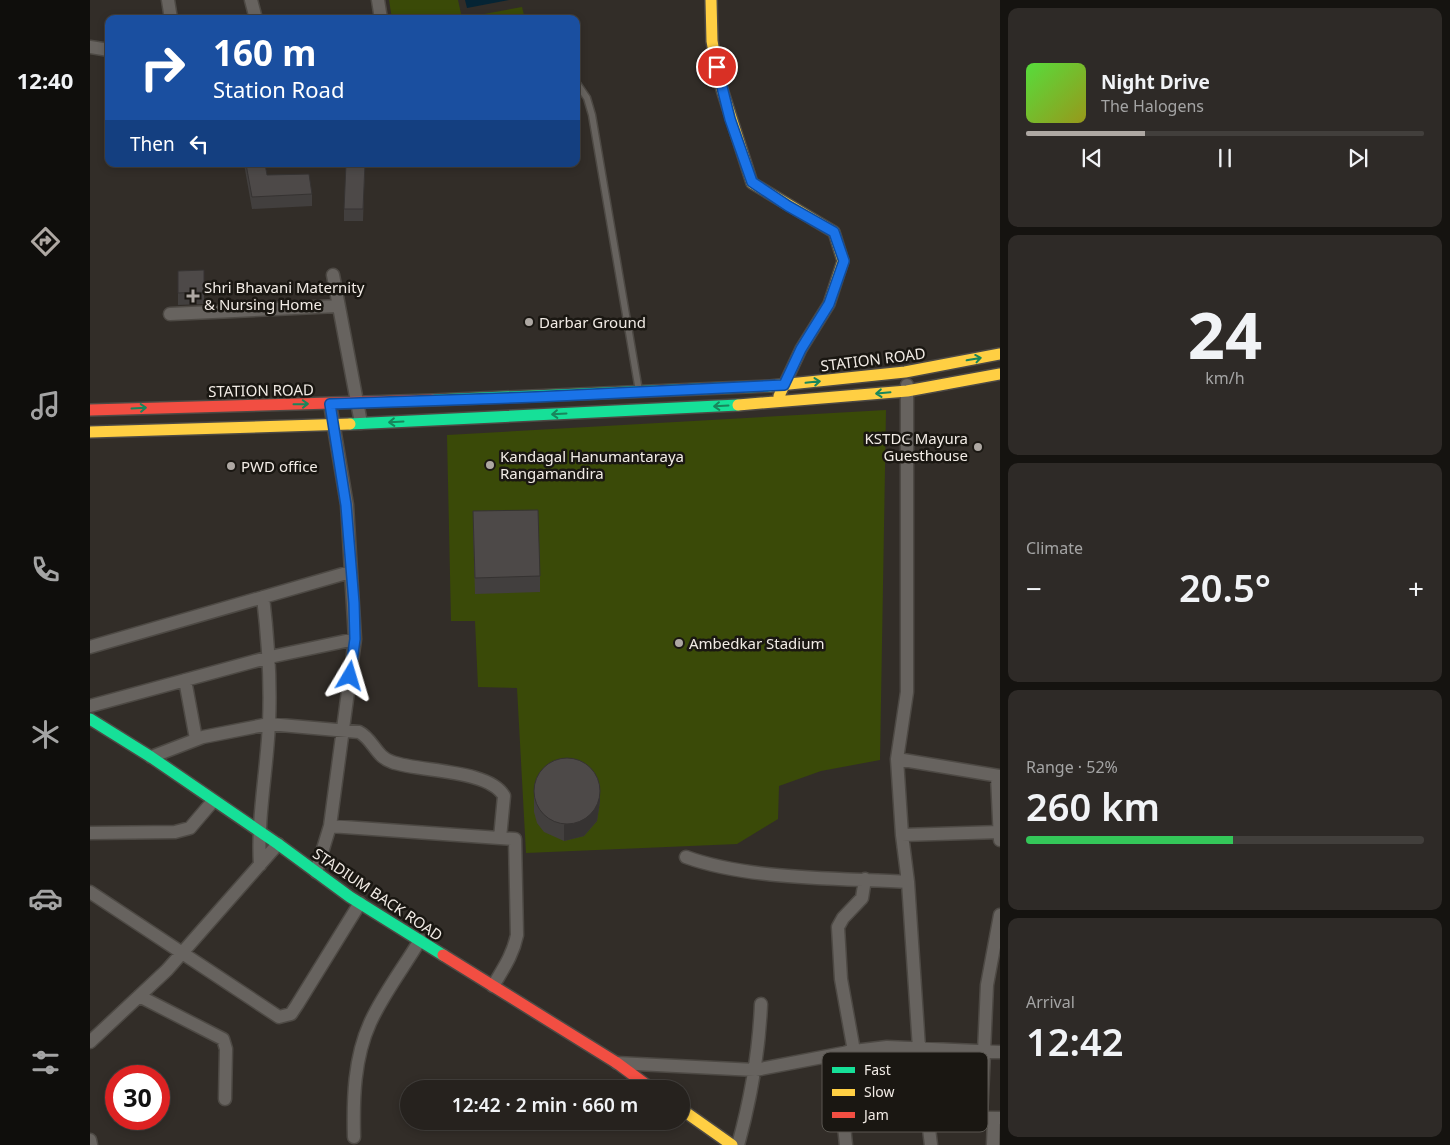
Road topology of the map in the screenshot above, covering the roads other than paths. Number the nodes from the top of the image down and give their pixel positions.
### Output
1 (168, 0) edge
2 (252, 0) edge
3 (378, 0) edge
4 (711, 0) edge
5 (170, 15) edge
6 (255, 15) edge
7 (380, 15) edge
8 (90, 47) edge
9 (105, 49) edge
10 (580, 88) edge
11 (333, 275) dead end
12 (338, 306) junction
13 (170, 314) dead end
14 (1000, 354) edge
15 (905, 372) junction
16 (1000, 374) edge
17 (784, 385) junction
18 (908, 391) junction
19 (639, 392) junction
20 (358, 403) junction
21 (776, 403) junction
22 (330, 404) junction
23 (90, 410) edge
24 (361, 424) junction
25 (333, 425) junction
26 (90, 432) edge
27 (350, 572) junction
28 (263, 597) junction
29 (355, 639) junction
30 (90, 647) edge
31 (270, 657) junction
32 (184, 680) junction
33 (106, 702) junction
34 (90, 706) edge
35 (91, 720) edge
36 (269, 724) junction
37 (342, 731) junction
38 (196, 739) junction
39 (151, 757) junction
40 (898, 759) junction
41 (999, 776) edge
42 (213, 800) junction
43 (330, 826) junction
44 (258, 832) junction
45 (1000, 832) edge
46 (90, 833) edge
47 (902, 835) junction
48 (500, 838) junction
49 (1000, 840) edge
50 (278, 844) junction
51 (686, 857) dead end
52 (260, 864) junction
53 (316, 872) junction
54 (865, 879) junction
55 (908, 882) junction
56 (90, 892) edge
57 (360, 903) junction
58 (1000, 916) edge
59 (420, 940) junction
60 (184, 952) junction
61 (493, 986) junction
62 (987, 986) junction
63 (1000, 986) edge
64 (139, 996) junction
65 (762, 1004) dead end
66 (90, 1042) edge
67 (918, 1048) junction
68 (982, 1050) junction
69 (850, 1052) joint
70 (919, 1052) edge
71 (1000, 1052) edge
72 (822, 1057) edge
73 (617, 1064) junction
74 (755, 1070) junction
75 (639, 1080) edge
76 (988, 1095) edge
77 (225, 1100) dead end
78 (690, 1115) edge
79 (991, 1118) edge
80 (845, 1132) edge
81 (930, 1132) edge
82 (354, 1137) dead end
83 (90, 1140) edge
84 (90, 1145) edge
85 (732, 1145) edge
86 (738, 1145) edge
87 (846, 1145) edge
88 (931, 1145) edge
89 (993, 1145) edge

1 - 5 street
2 - 6 street
3 - 7 street
4 - 17 main road
8 - 9 street
10 - 19 lane
11 - 12 street
12 - 13 street
12 - 20 street
15 -> 14 main road, STATION ROAD
17 -> 15 main road, STATION ROAD
15 - 18 street
16 - 18 main road
17 - 19 main road, STATION ROAD
17 - 21 main road
18 -> 21 main road
18 - 40 street
19 - 20 main road, STATION ROAD
20 - 22 main road, STATION ROAD
20 - 24 street
21 -> 24 main road
23 -> 22 main road, STATION ROAD
22 - 25 street
24 - 25 main road
25 - 26 main road
25 - 27 street
27 - 28 street
27 - 29 street
28 - 30 street
28 - 31 street
29 - 31 street
29 - 37 street
31 - 32 street
31 - 36 street
32 - 33 street
32 - 38 street
33 - 34 street
33 - 35 street
35 - 39 main road, STADIUM BACK ROAD
36 - 37 street
36 - 38 street
36 - 44 street
37 - 43 street
37 - 48 street
38 - 39 street
39 - 42 main road, STADIUM BACK ROAD
40 - 41 street
40 - 47 street
41 - 45 street
42 - 44 main road, STADIUM BACK ROAD
42 - 46 street
43 - 48 street
43 - 53 street
44 - 50 main road, STADIUM BACK ROAD
44 - 52 street
45 - 47 street
45 - 49 street
47 - 55 street
48 - 61 street
50 - 52 street
50 - 53 main road, STADIUM BACK ROAD
51 - 54 street
52 - 60 street
53 - 57 main road, STADIUM BACK ROAD
54 - 55 street
54 - 69 street
55 - 67 street
56 - 60 street
57 - 59 main road, STADIUM BACK ROAD
57 - 60 street
58 - 62 street
59 - 61 main road, STADIUM BACK ROAD
59 - 82 street
60 - 64 street
61 - 73 main road, STADIUM BACK ROAD
62 - 63 street
62 - 68 street
64 - 66 street
64 - 77 street
65 - 74 street
67 - 68 street
67 - 69 street
67 - 70 street
68 - 71 street
72 - 74 street
73 - 74 street
73 - 75 main road, STADIUM BACK ROAD
74 - 86 street
76 - 79 street
78 - 85 main road
79 - 89 street
80 - 87 street
81 - 88 street
83 - 84 street

